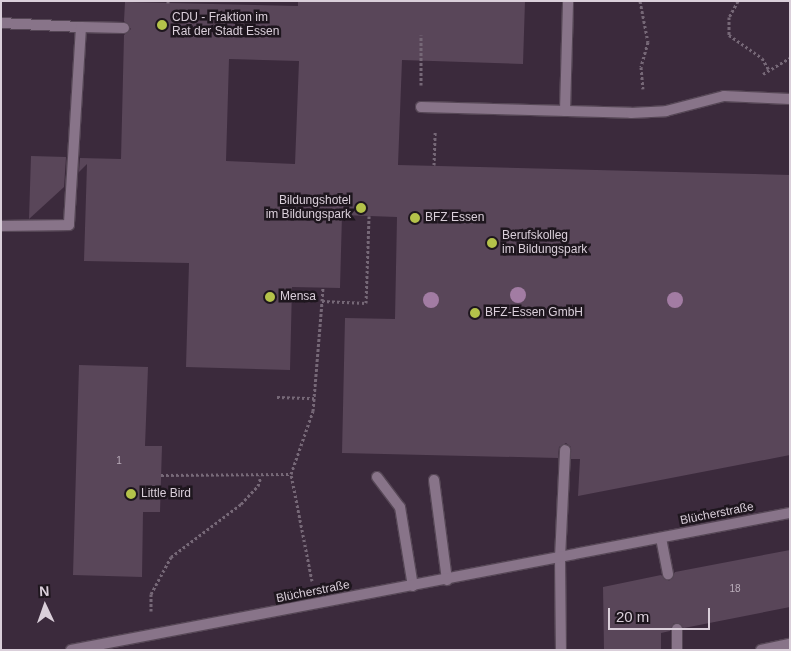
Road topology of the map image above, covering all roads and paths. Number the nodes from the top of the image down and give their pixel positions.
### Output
1 (568, 1) edge
2 (640, 1) edge
3 (738, 1) edge
4 (1, 23) edge
5 (81, 27) junction
6 (124, 28) dead end
7 (422, 35) dead end
8 (769, 70) dead end
9 (790, 99) edge
10 (421, 107) joint
11 (436, 107) junction
12 (565, 111) junction
13 (644, 112) junction
14 (434, 165) dead end
15 (370, 216) dead end
16 (1, 226) edge
17 (323, 288) dead end
18 (322, 301) junction
19 (277, 397) dead end
20 (314, 398) junction
21 (565, 450) dead end
22 (290, 474) junction
23 (161, 475) dead end
24 (261, 476) junction
25 (377, 477) dead end
26 (434, 480) dead end
27 (790, 513) edge
28 (661, 538) junction
29 (560, 558) junction
30 (668, 574) dead end
31 (447, 580) junction
32 (413, 586) junction
33 (316, 604) junction
34 (677, 629) dead end
35 (155, 635) junction
36 (790, 644) edge
37 (71, 650) edge
38 (561, 650) edge
39 (678, 650) edge
40 (761, 650) edge

1 - 12 street
2 - 13 path
3 - 8 path
4 - 5 street
5 - 6 street
5 - 16 street
7 - 10 path
9 - 13 street
10 - 11 street
11 - 12 street
11 - 14 path
12 - 13 street
15 - 18 path
17 - 18 path
18 - 20 path
19 - 20 path
20 - 22 path
21 - 29 street
22 - 24 path
22 - 33 path
23 - 24 path
24 - 35 path
25 - 32 street
26 - 31 street
27 - 28 street, Blücherstraße
28 - 29 street, Blücherstraße
28 - 30 street
29 - 31 street, Blücherstraße
29 - 38 street
31 - 32 street, Blücherstraße
32 - 33 street, Blücherstraße
33 - 35 street, Blücherstraße
34 - 39 street
35 - 37 street, Blücherstraße
36 - 40 street

